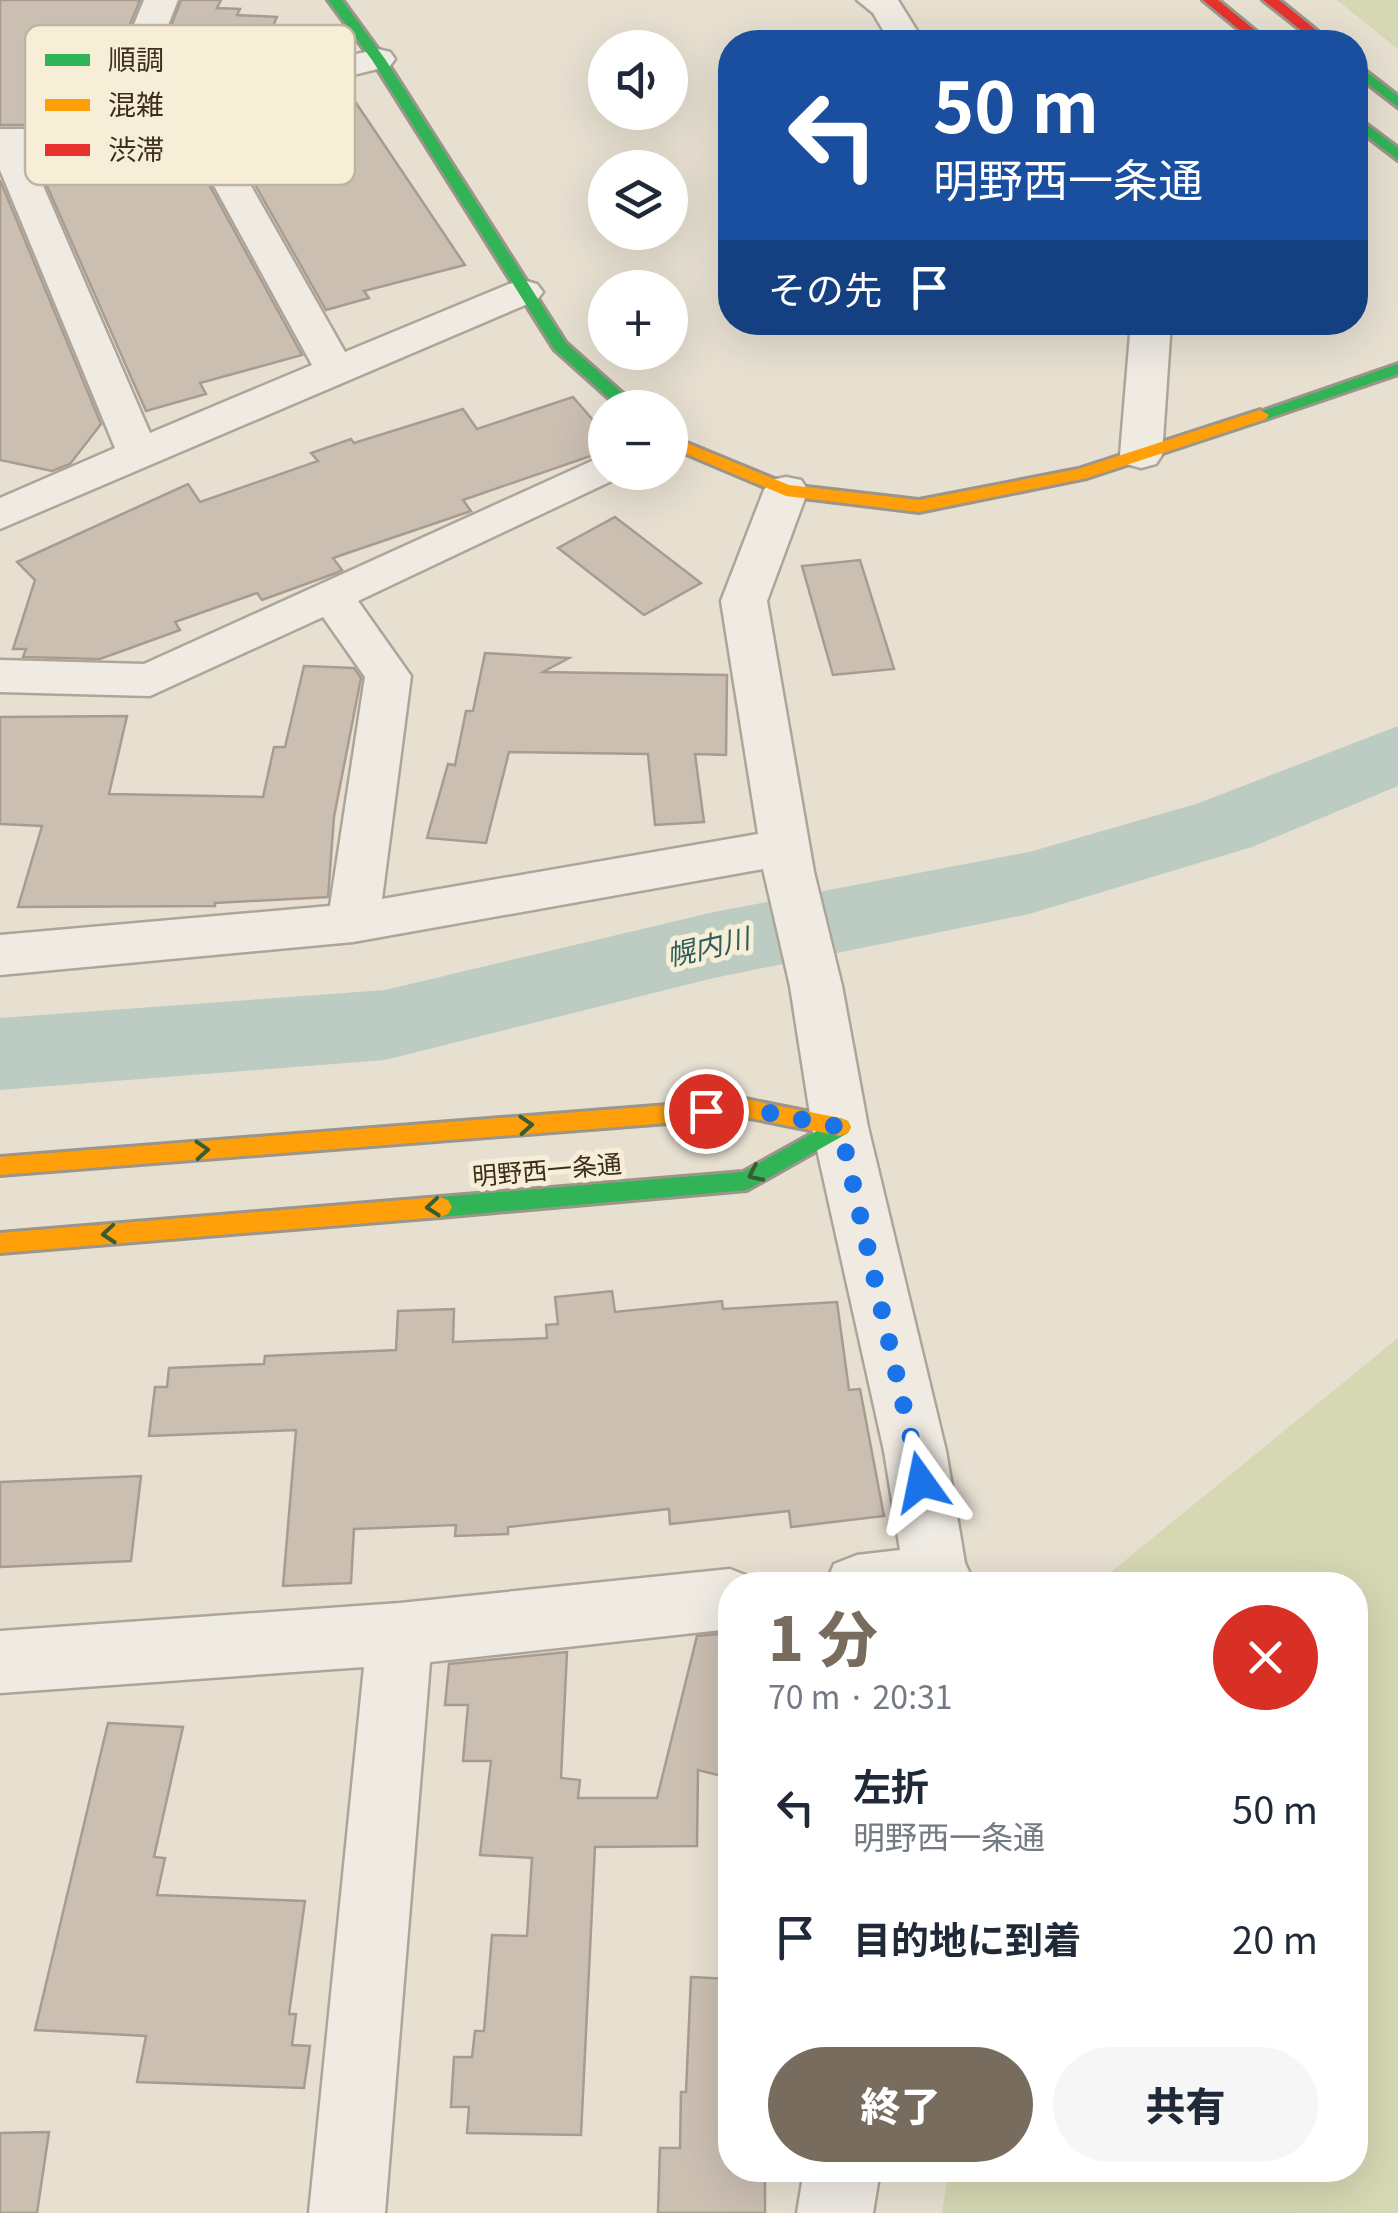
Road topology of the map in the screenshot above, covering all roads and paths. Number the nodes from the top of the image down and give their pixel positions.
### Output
1 (161, 0) edge
2 (334, 0) edge
3 (874, 0) edge
4 (1210, 0) edge
5 (1270, 0) edge
6 (151, 25) edge
7 (353, 25) edge
8 (355, 28) edge
9 (900, 30) edge
10 (1247, 30) edge
11 (1309, 30) edge
12 (378, 58) junction
13 (355, 64) edge
14 (1368, 78) edge
15 (1398, 103) edge
16 (1368, 131) edge
17 (3, 141) edge
18 (1398, 156) edge
19 (232, 185) edge
20 (522, 292) junction
21 (1150, 335) edge
22 (1398, 369) edge
23 (335, 370) junction
24 (610, 390) edge
25 (688, 448) edge
26 (138, 452) junction
27 (1141, 454) junction
28 (588, 476) edge
29 (786, 490) junction
30 (0, 515) edge
31 (332, 596) junction
32 (0, 676) edge
33 (787, 846) junction
34 (352, 923) junction
35 (0, 955) edge
36 (840, 1127) junction
37 (0, 1166) edge
38 (0, 1243) edge
39 (936, 1572) edge
40 (718, 1600) edge
41 (400, 1634) junction
42 (0, 1662) edge
43 (840, 2182) edge
44 (346, 2213) edge
45 (835, 2213) edge

1 - 6 street
2 - 7 main road
3 - 9 street
4 - 10 main road
5 - 11 main road
8 - 12 main road
12 - 13 street
12 - 20 main road
14 - 15 main road
16 - 18 main road
17 - 26 street
19 - 23 street
20 - 23 street
20 - 24 main road
21 - 27 street
22 - 27 main road
23 - 26 street
25 - 29 main road
26 - 30 street
27 - 29 main road
28 - 31 street
29 - 33 street
31 - 32 street
31 - 34 street
33 - 34 street
33 - 36 street
34 - 35 street
37 -> 36 main road, 明野西一条通
36 -> 38 main road, 明野西一条通
36 - 39 street
40 - 41 street
41 - 42 street
41 - 44 street
43 - 45 street

